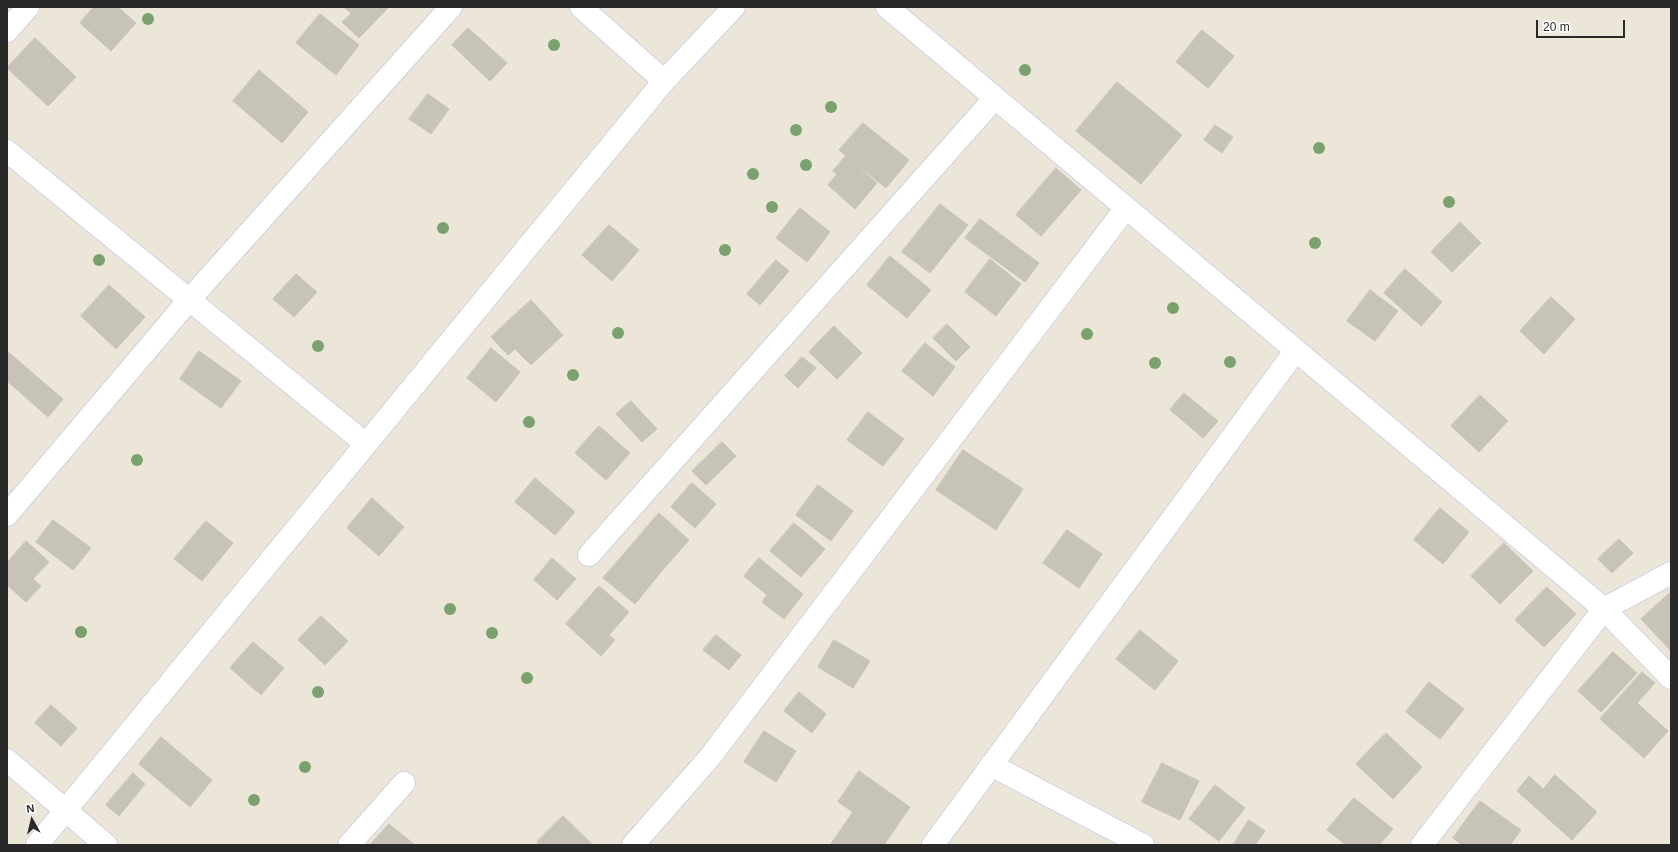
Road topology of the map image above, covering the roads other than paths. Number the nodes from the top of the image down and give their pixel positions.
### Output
1 (28, 7) edge
2 (451, 7) edge
3 (581, 7) edge
4 (734, 7) edge
5 (887, 7) edge
6 (7, 31) edge
7 (664, 81) junction
8 (995, 98) junction
9 (7, 151) edge
10 (1126, 208) junction
11 (189, 300) junction
12 (1296, 350) junction
13 (366, 444) junction
14 (7, 515) edge
15 (589, 555) dead end
16 (1671, 573) edge
17 (1604, 609) junction
18 (1671, 678) edge
19 (7, 760) edge
20 (991, 765) junction
21 (404, 783) dead end
22 (66, 809) junction
23 (37, 845) edge
24 (106, 845) edge
25 (349, 845) edge
26 (633, 845) edge
27 (933, 845) edge
28 (1143, 845) edge
29 (1422, 845) edge

1 - 6 street
2 - 11 street
3 - 7 street
4 - 7 street
5 - 8 street
7 - 13 street
8 - 10 street
8 - 15 street
9 - 11 street
10 - 12 street
10 - 26 street
11 - 13 street
11 - 14 street
12 - 17 street
12 - 20 street
13 - 22 street
16 - 17 street
17 - 18 street
17 - 29 street
19 - 22 street
20 - 27 street
20 - 28 street
21 - 25 street
22 - 23 street
22 - 24 street

